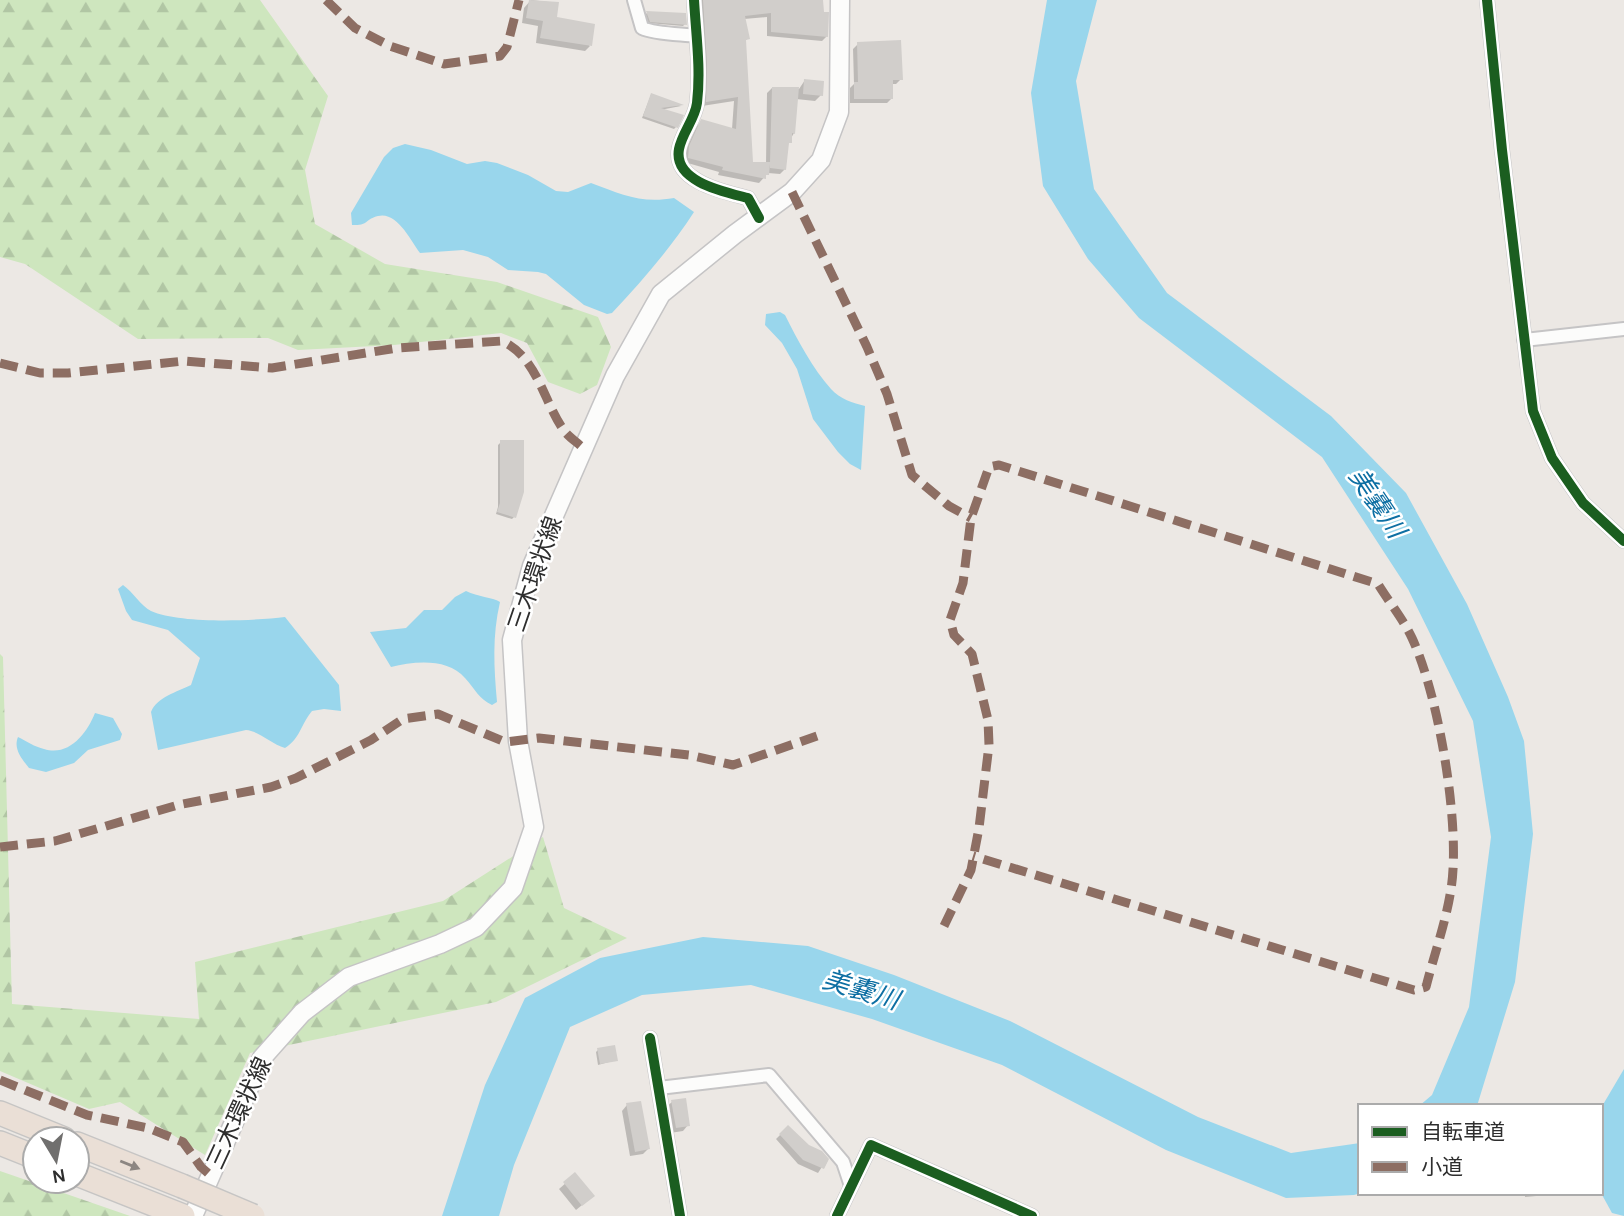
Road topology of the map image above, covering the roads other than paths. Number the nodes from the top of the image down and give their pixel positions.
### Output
1 (634, 0) edge
2 (694, 0) edge
3 (840, 0) edge
4 (1487, 0) edge
5 (696, 36) junction
6 (759, 218) junction
7 (1624, 329) edge
8 (1524, 340) junction
9 (1624, 541) edge
10 (650, 1038) dead end
11 (659, 1088) junction
12 (0, 1114) edge
13 (28, 1125) edge
14 (0, 1143) edge
15 (91, 1150) edge
16 (21, 1151) edge
17 (91, 1179) edge
18 (851, 1186) junction
19 (183, 1215) edge
20 (253, 1216) edge
21 (680, 1216) edge
22 (837, 1216) edge
23 (1032, 1216) edge

1 - 5 street
2 - 5 street
3 - 6 main road, 三木環状線
4 - 8 street
5 - 6 street
6 - 19 main road, 三木環状線
7 - 8 street
8 - 9 street
10 - 11 street
11 - 18 street
11 - 21 street
12 - 13 highway
14 - 16 highway
15 -> 20 highway, bridge
17 - 19 highway
18 - 22 street
18 - 23 street

